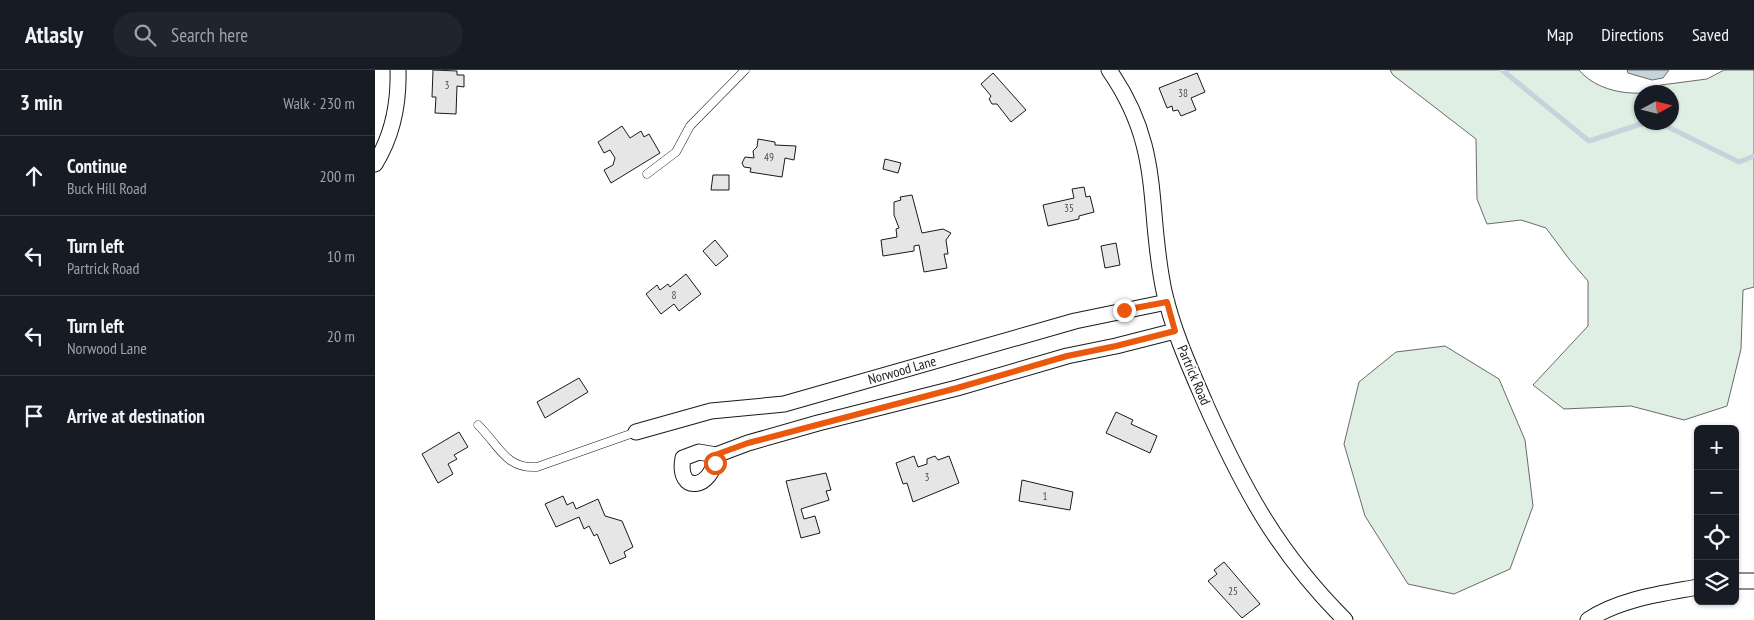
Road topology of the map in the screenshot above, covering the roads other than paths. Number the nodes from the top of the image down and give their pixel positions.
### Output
1 (398, 70) edge
2 (745, 70) edge
3 (1109, 70) edge
4 (375, 164) edge
5 (647, 174) dead end
6 (1167, 302) junction
7 (1175, 331) junction
8 (478, 425) dead end
9 (636, 432) joint
10 (715, 455) dead end
11 (1739, 581) edge
12 (1754, 581) edge
13 (1694, 588) edge
14 (1345, 620) edge
15 (1587, 620) edge

1 - 4 street
2 - 5 lane
3 - 6 street, Partrick Road
6 - 7 street, Partrick Road
6 - 9 street, Norwood Lane
7 - 10 street
7 - 14 street, Partrick Road
8 - 9 lane
11 - 12 street
13 - 15 street

